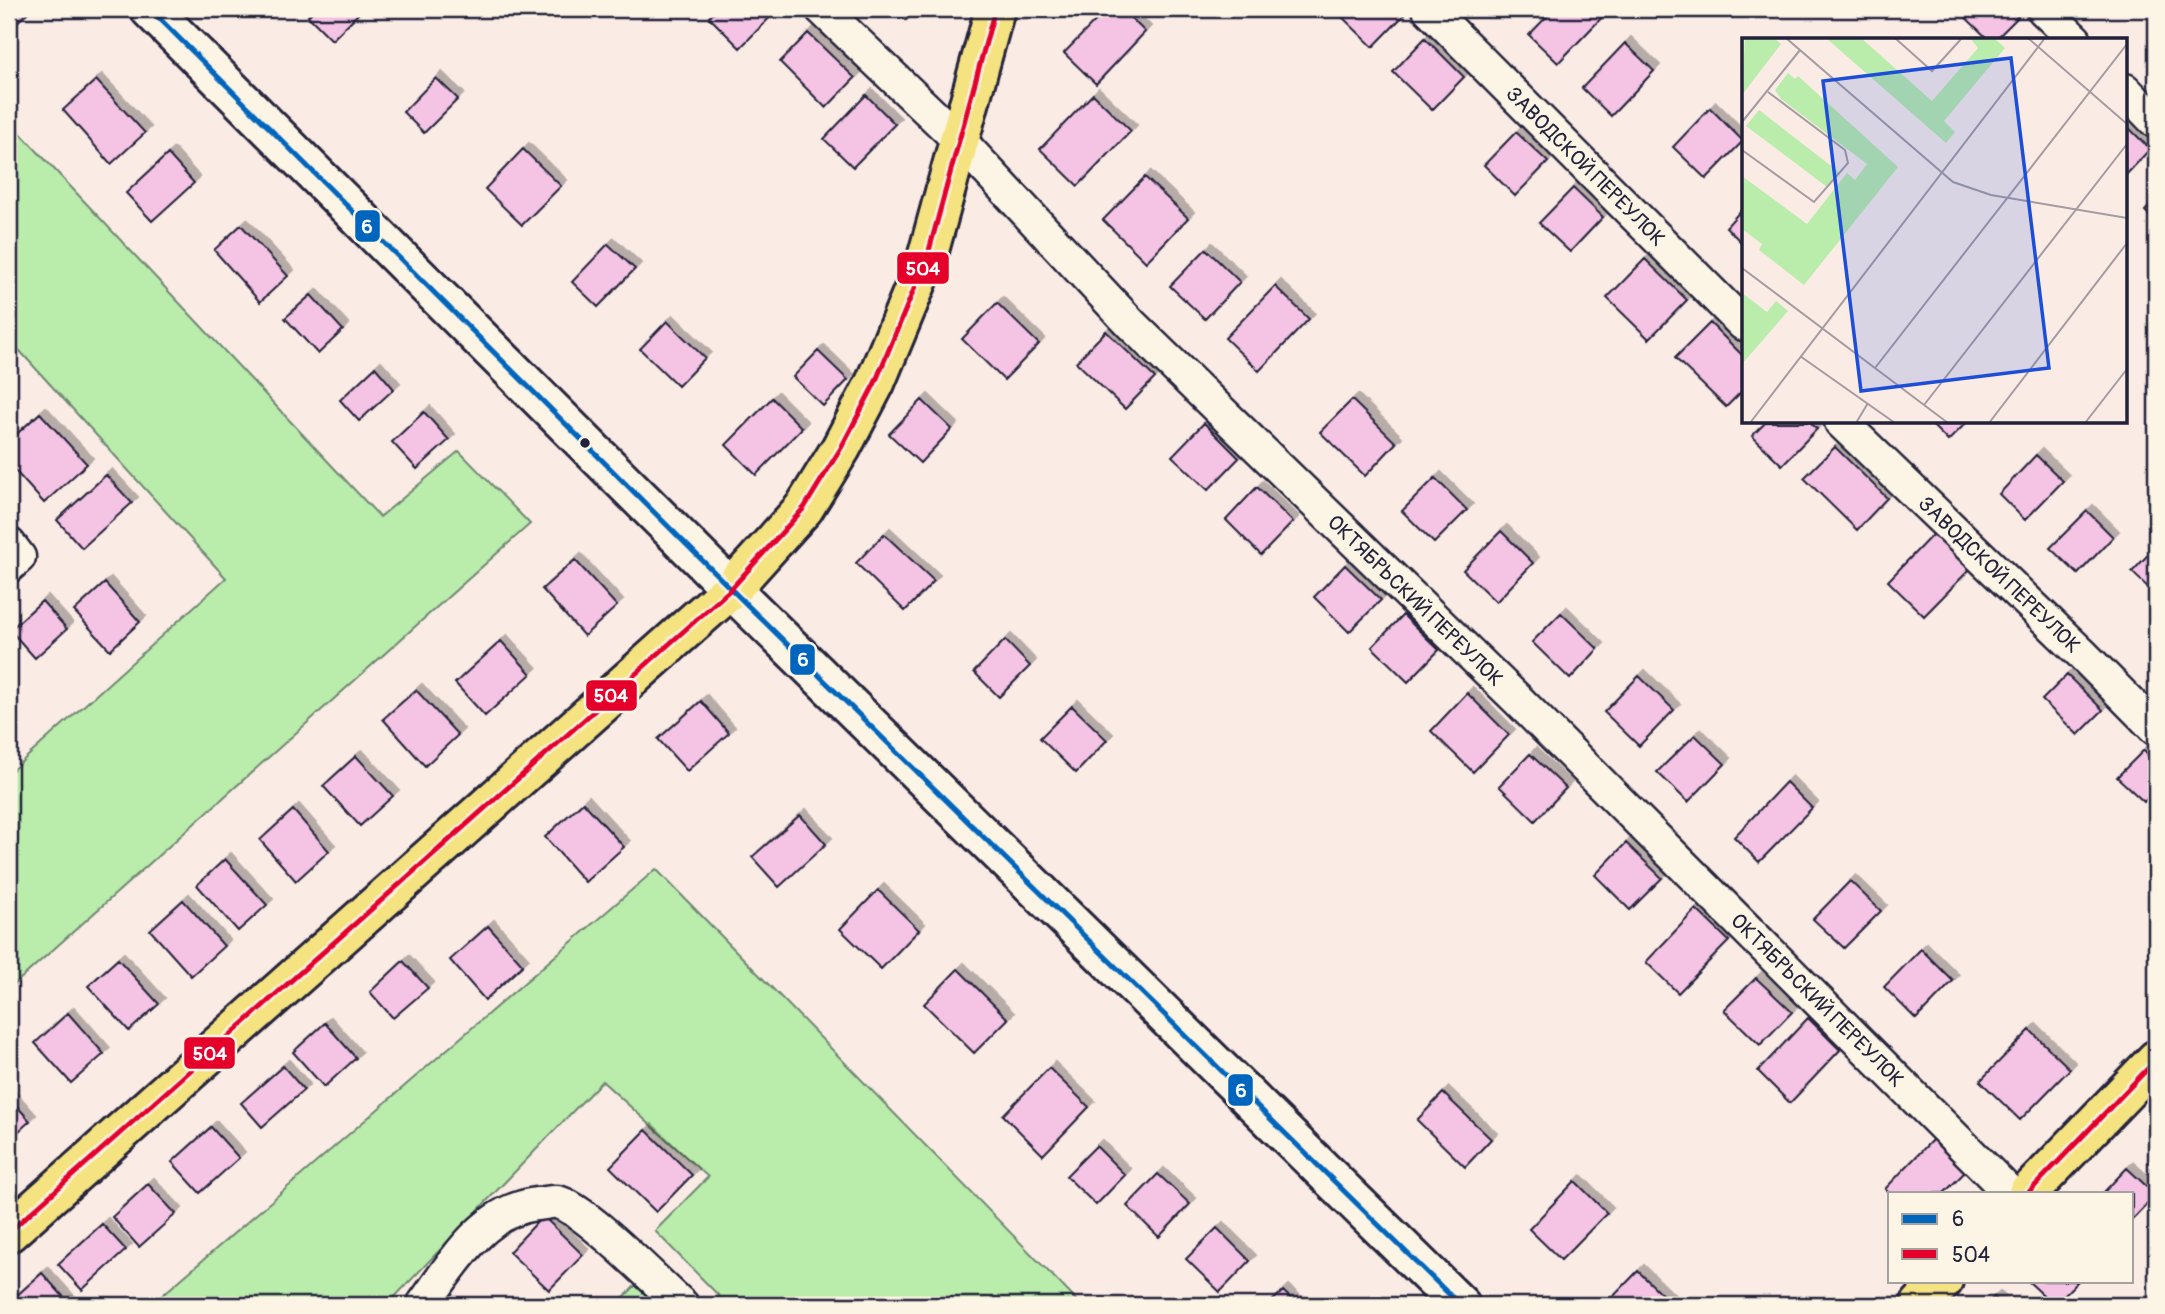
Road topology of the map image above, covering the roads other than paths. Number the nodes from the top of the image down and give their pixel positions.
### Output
1 (150, 9) edge
2 (822, 9) edge
3 (995, 9) edge
4 (1429, 9) edge
5 (2043, 9) edge
6 (2073, 38) edge
7 (2126, 91) edge
8 (2156, 122) edge
9 (960, 141) junction
10 (1742, 323) edge
11 (1843, 424) edge
12 (9, 544) edge
13 (9, 566) edge
14 (731, 589) junction
15 (2156, 729) edge
16 (2156, 1060) edge
17 (2009, 1192) edge
18 (2029, 1192) edge
19 (9, 1232) edge
20 (1942, 1282) edge
21 (423, 1305) edge
22 (681, 1305) edge
23 (1460, 1305) edge
24 (1920, 1305) edge

1 - 14 main road
2 - 9 street, ОКТЯБРЬСКИЙ ПЕРЕУЛОК
3 - 9 main road
4 - 10 street, ЗАВОДСКОЙ ПЕРЕУЛОК
5 - 6 street
7 - 8 street
9 - 14 main road
9 - 17 street, ОКТЯБРЬСКИЙ ПЕРЕУЛОК
11 - 15 street, ЗАВОДСКОЙ ПЕРЕУЛОК
12 - 13 street
14 - 19 main road
14 - 23 main road
16 - 18 main road
20 - 24 main road
21 - 22 street

